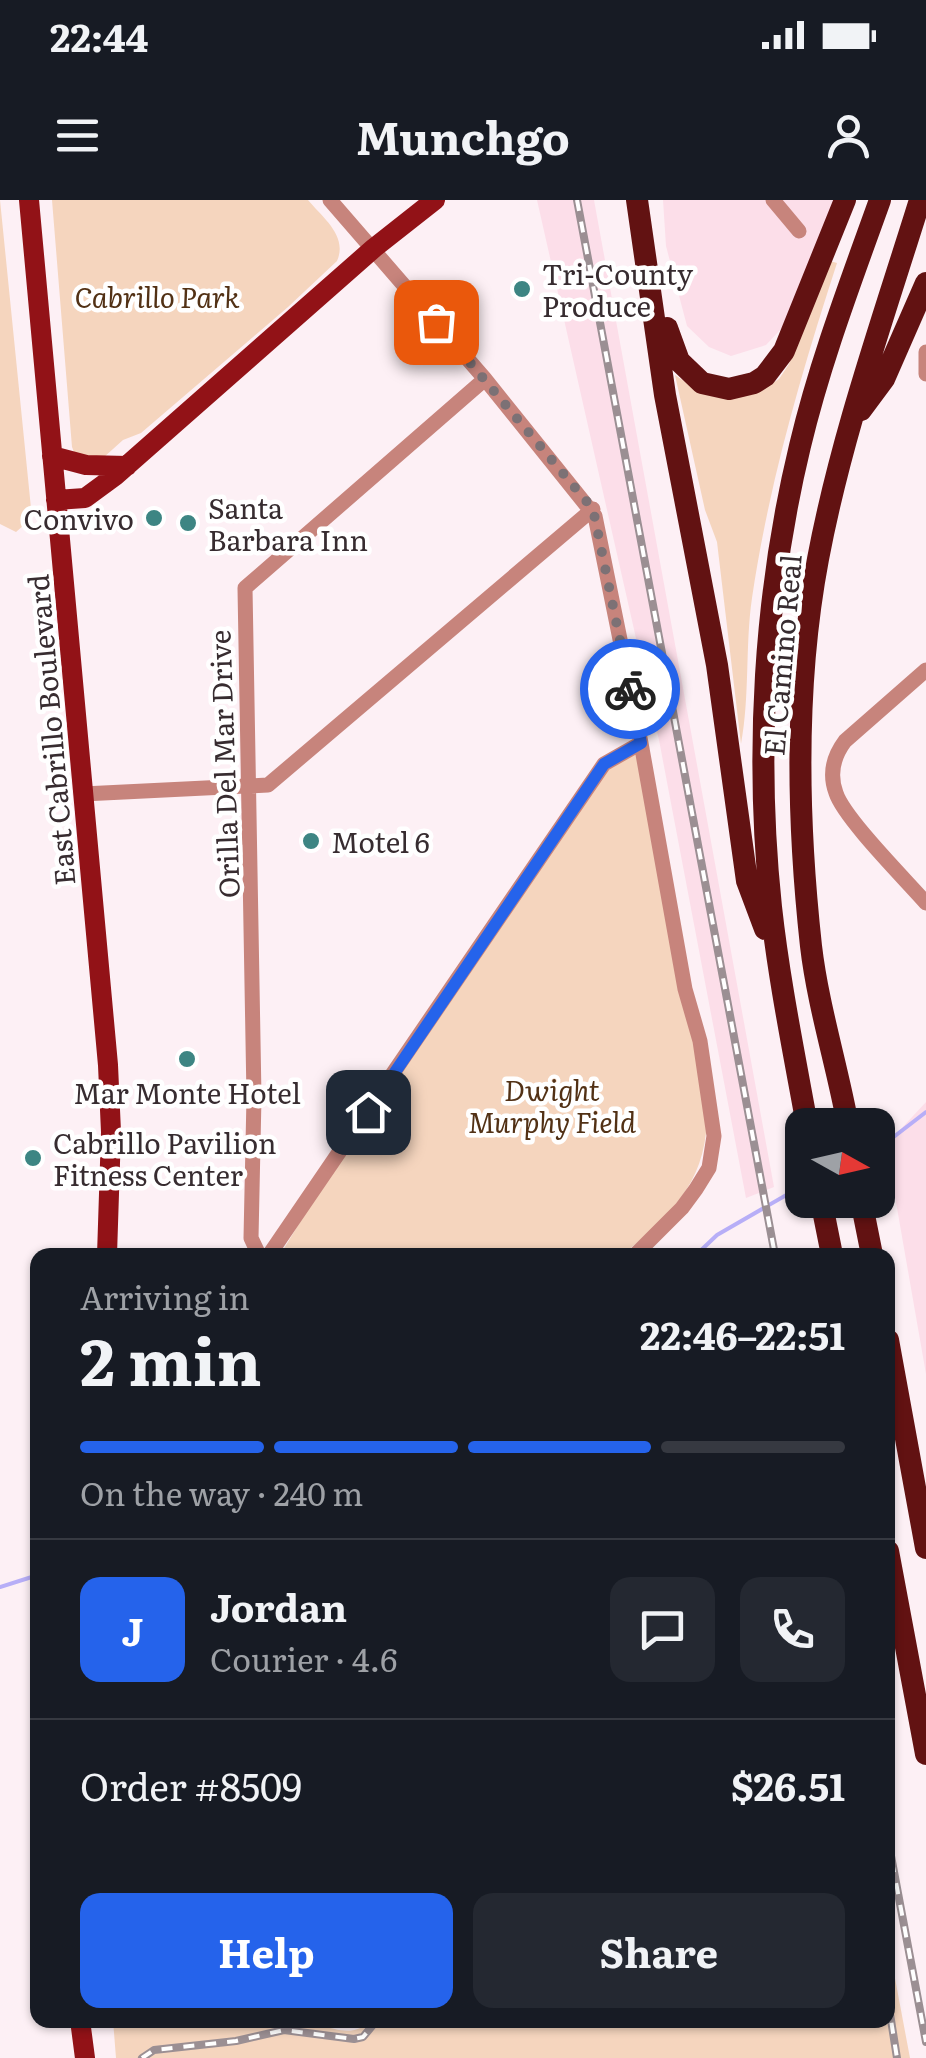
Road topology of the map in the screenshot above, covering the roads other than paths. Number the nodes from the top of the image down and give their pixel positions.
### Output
1 (29, 200) edge
2 (330, 200) edge
3 (435, 200) edge
4 (638, 200) edge
5 (772, 200) edge
6 (845, 200) edge
7 (880, 200) edge
8 (920, 200) edge
9 (799, 231) dead end
10 (374, 248) junction
11 (650, 277) junction
12 (926, 284) edge
13 (926, 352) edge
14 (926, 374) edge
15 (485, 379) junction
16 (850, 425) junction
17 (52, 456) junction
18 (127, 466) junction
19 (56, 500) junction
20 (593, 509) junction
21 (926, 670) edge
22 (641, 743) junction
23 (250, 788) junction
24 (83, 794) junction
25 (926, 903) edge
26 (778, 965) junction
27 (805, 1108) edge
28 (845, 1108) edge
29 (824, 1218) edge
30 (865, 1218) edge
31 (107, 1248) edge
32 (255, 1248) edge
33 (274, 1248) edge
34 (641, 1248) edge
35 (830, 1248) edge
36 (871, 1248) edge
37 (895, 1378) edge
38 (926, 1548) edge
39 (895, 1588) edge
40 (926, 1754) edge
41 (81, 2028) edge
42 (85, 2058) edge

1 - 17 main road, East Cabrillo Boulevard
2 - 10 street
3 - 10 main road
4 - 11 highway
5 - 9 street
6 - 11 highway
7 - 26 highway, El Camino Real
8 - 16 highway, El Camino Real
10 - 15 street
10 - 18 main road
11 - 26 highway
12 - 16 highway
13 - 14 street
15 - 20 street
15 - 23 street, Orilla Del Mar Drive
16 - 28 highway, El Camino Real
17 - 18 main road
17 - 19 main road, East Cabrillo Boulevard
18 - 19 main road
19 - 24 main road, East Cabrillo Boulevard
20 - 22 street
20 - 23 street
21 - 25 street
22 - 33 street
22 - 34 street
23 - 24 street
23 - 32 street, Orilla Del Mar Drive
24 - 31 main road, East Cabrillo Boulevard
26 - 27 highway, El Camino Real
29 - 35 highway
30 - 36 highway
37 - 38 highway
39 - 40 highway
41 - 42 main road

